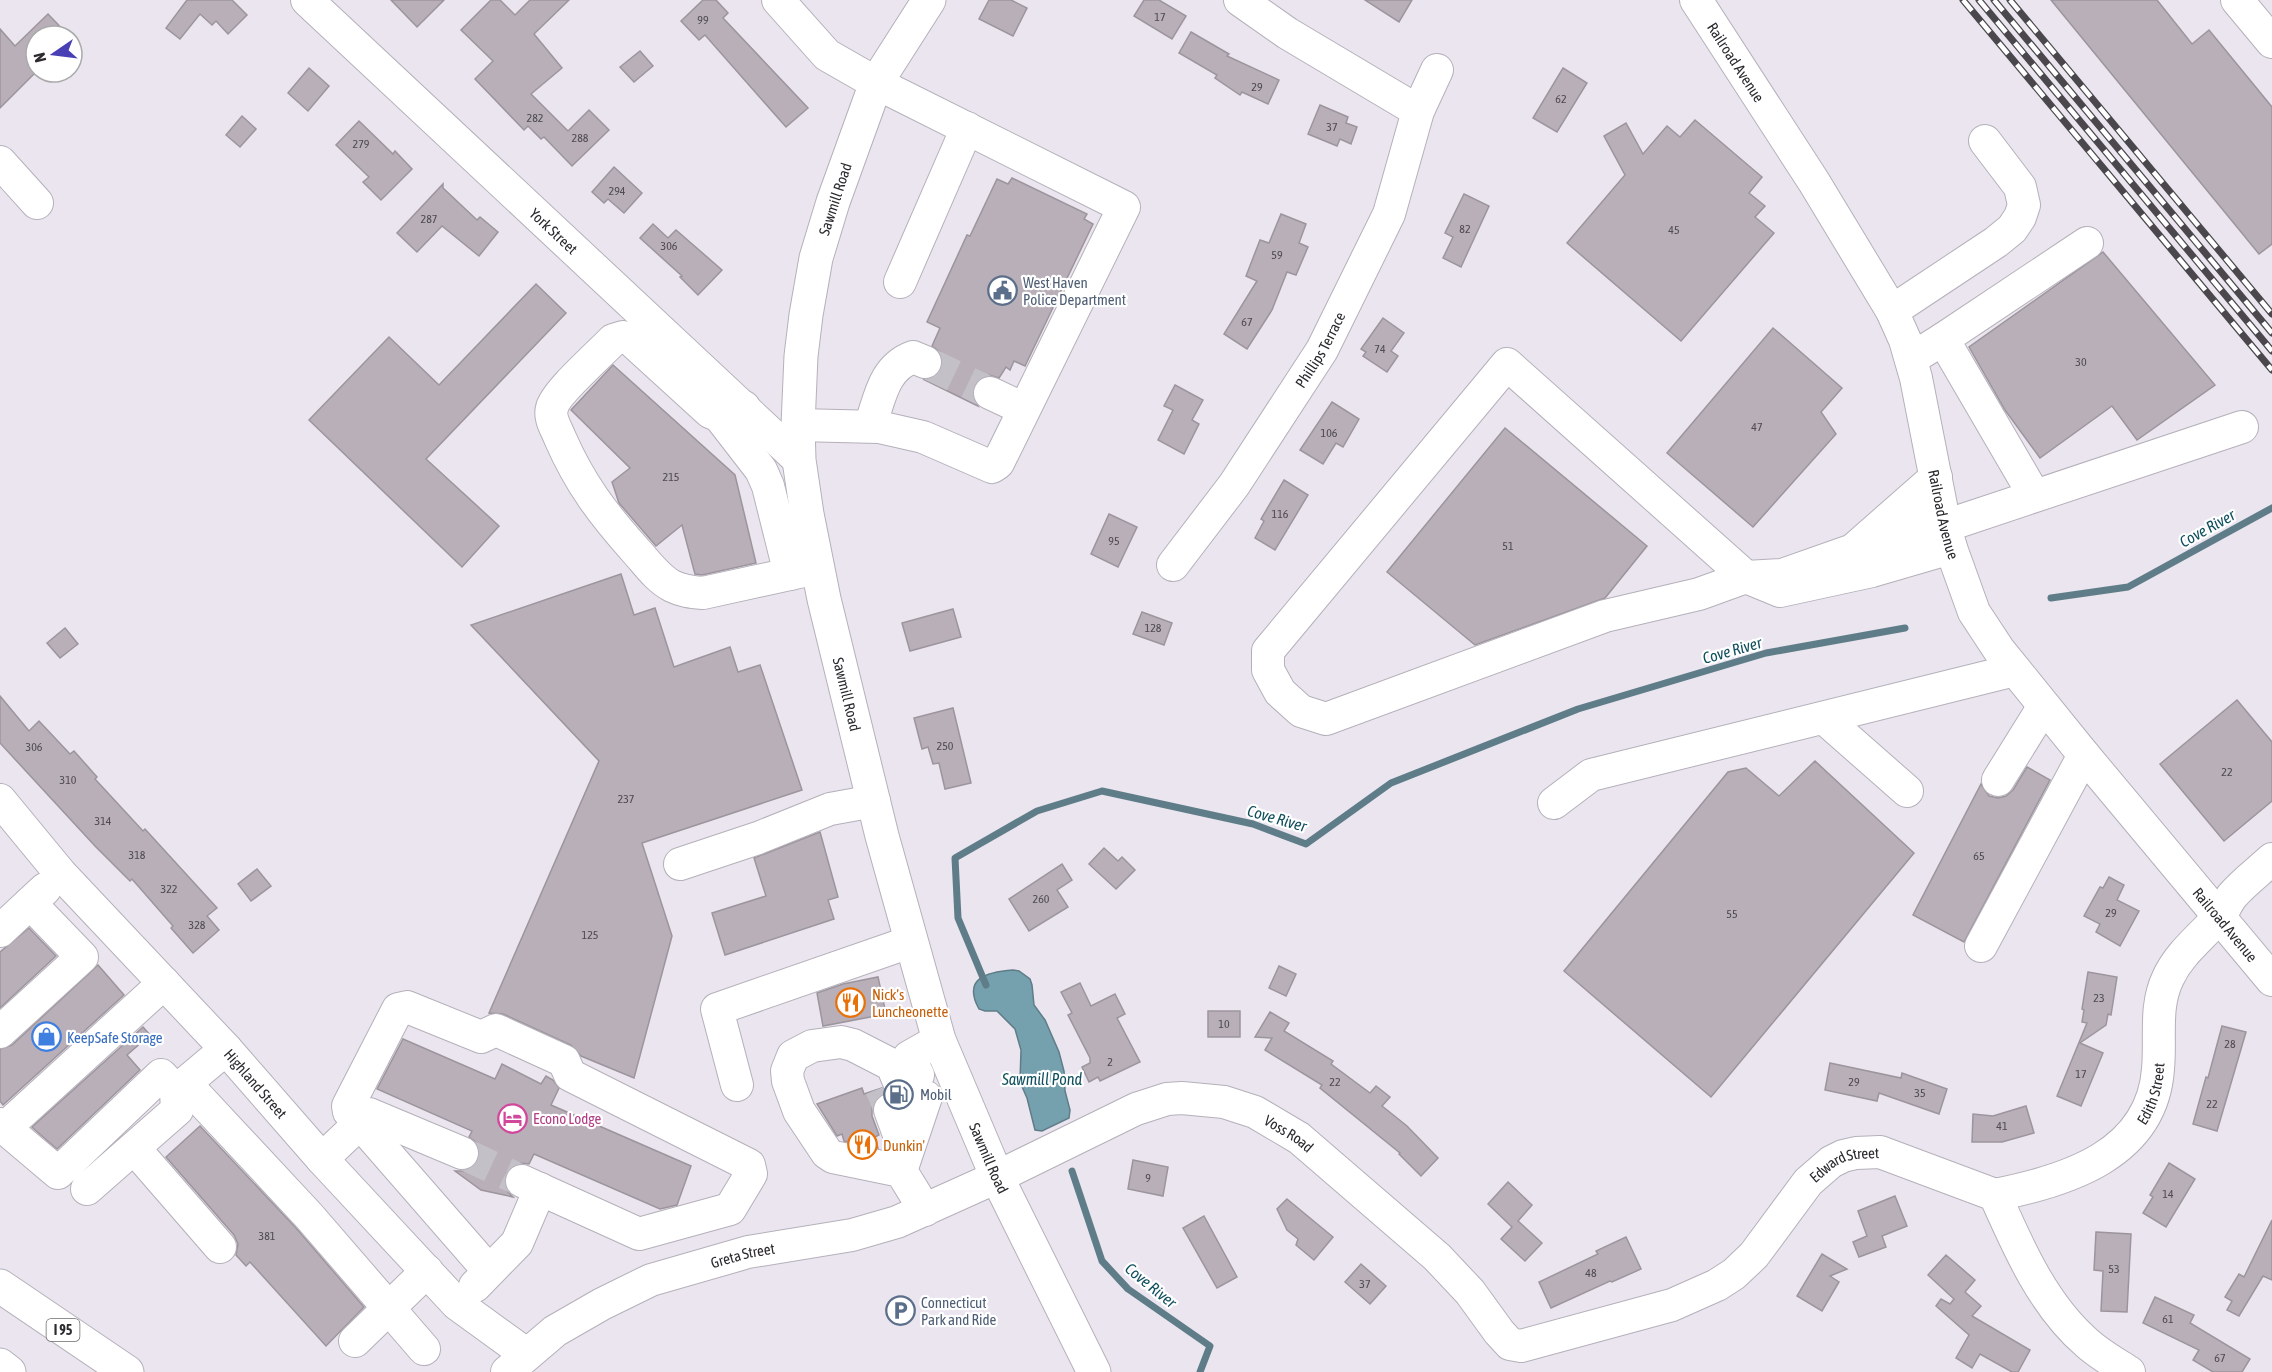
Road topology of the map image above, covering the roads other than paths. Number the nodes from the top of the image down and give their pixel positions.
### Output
1 (308, 0) edge
2 (778, 0) edge
3 (929, 0) edge
4 (1240, 0) edge
5 (1696, 0) edge
6 (2237, 0) edge
7 (2272, 42) edge
8 (1437, 70) dead end
9 (876, 83) junction
10 (1418, 111) junction
11 (967, 129) junction
12 (1985, 141) dead end
13 (0, 162) edge
14 (37, 204) dead end
15 (2087, 243) dead end
16 (900, 282) dead end
17 (1892, 311) junction
18 (1943, 339) junction
19 (1911, 359) junction
20 (925, 362) tunnel mouth
21 (990, 393) tunnel mouth
22 (1024, 409) junction
23 (732, 412) junction
24 (798, 425) junction
25 (870, 426) junction
26 (2242, 428) dead end
27 (799, 460) junction
28 (1936, 477) junction
29 (2034, 495) junction
30 (1946, 529) junction
31 (1173, 564) dead end
32 (804, 571) junction
33 (1746, 577) junction
34 (2015, 670) junction
35 (2044, 706) junction
36 (1824, 718) junction
37 (2084, 755) junction
38 (1998, 780) dead end
39 (1907, 791) dead end
40 (0, 800) edge
41 (874, 801) junction
42 (1554, 803) dead end
43 (2272, 859) edge
44 (680, 864) dead end
45 (61, 874) junction
46 (30, 903) junction
47 (2219, 917) junction
48 (0, 931) edge
49 (910, 942) junction
50 (1981, 946) dead end
51 (2272, 980) edge
52 (164, 983) junction
53 (0, 1032) edge
54 (939, 1040) junction
55 (226, 1049) junction
56 (737, 1085) dead end
57 (181, 1087) junction
58 (904, 1103) junction
59 (360, 1123) junction
60 (2, 1126) edge
61 (134, 1148) junction
62 (462, 1154) tunnel mouth
63 (322, 1159) junction
64 (997, 1177) junction
65 (87, 1189) dead end
66 (1995, 1195) junction
67 (730, 1209) junction
68 (924, 1210) junction
69 (220, 1246) dead end
70 (748, 1252) junction
71 (427, 1271) junction
72 (489, 1271) junction
73 (0, 1286) edge
74 (457, 1304) junction
75 (389, 1308) junction
76 (355, 1341) dead end
77 (1521, 1346) joint
78 (424, 1349) dead end
79 (517, 1363) edge
80 (0, 1365) edge
81 (9, 1372) edge
82 (127, 1372) edge
83 (1094, 1372) edge
84 (2129, 1372) edge

1 - 23 street, York Street
2 - 9 street
3 - 9 main road, Sawmill Road
4 - 10 street
5 - 17 street, Railroad Avenue
6 - 7 street
8 - 10 street, Phillips Terrace
9 - 11 street
9 - 24 main road, Sawmill Road
10 - 31 street, Phillips Terrace
11 - 16 street
11 - 22 street
12 - 17 street
13 - 14 street
15 - 18 street
17 - 19 street, Railroad Avenue
18 - 19 street
18 - 29 street
19 - 28 street, Railroad Avenue
20 - 25 street
21 - 22 street
22 - 25 street
23 - 27 street, York Street
23 - 32 street
23 - 32 street
24 - 25 street
24 - 27 main road, Sawmill Road
26 - 29 street
27 - 32 main road, Sawmill Road
28 - 30 street, Railroad Avenue
28 - 33 street
29 - 30 street
30 - 33 street
30 - 34 street, Railroad Avenue
32 - 41 main road, Sawmill Road
33 - 33 street
34 - 35 street, Railroad Avenue
34 - 36 street
35 - 37 street, Railroad Avenue
35 - 38 street
36 - 39 street
36 - 42 street
37 - 47 street, Railroad Avenue
37 - 50 street
40 - 45 street, Highland Street
41 - 44 street
41 - 49 main road, Sawmill Road
43 - 47 street, Edith Street
45 - 46 street
45 - 52 street, Highland Street
46 - 48 street
46 - 53 street
47 - 51 street, Railroad Avenue
47 - 66 street, Edith Street
49 - 54 main road, Sawmill Road
49 - 56 street
52 - 55 street, Highland Street
52 - 60 street
54 - 58 street
54 - 64 main road, Sawmill Road
55 - 57 street
55 - 63 street, Highland Street
57 - 60 street
57 - 61 street
57 - 75 street
58 - 58 street
58 - 68 street
59 - 62 street
59 - 63 street
59 - 67 street
59 - 72 street
61 - 65 street
61 - 69 street
63 - 71 street, Highland Street
64 - 68 street, Greta Street
64 - 77 street, Voss Road
64 - 83 main road, Sawmill Road
66 - 77 street, Edward Street
66 - 84 street
67 - 70 street
67 - 72 street
68 - 70 street, Greta Street
70 - 79 street, Greta Street
71 - 74 street, Highland Street
71 - 75 street
72 - 74 street
73 - 82 main road, I 95
74 - 79 street, Highland Street
75 - 76 street
75 - 78 street
80 - 81 main road

